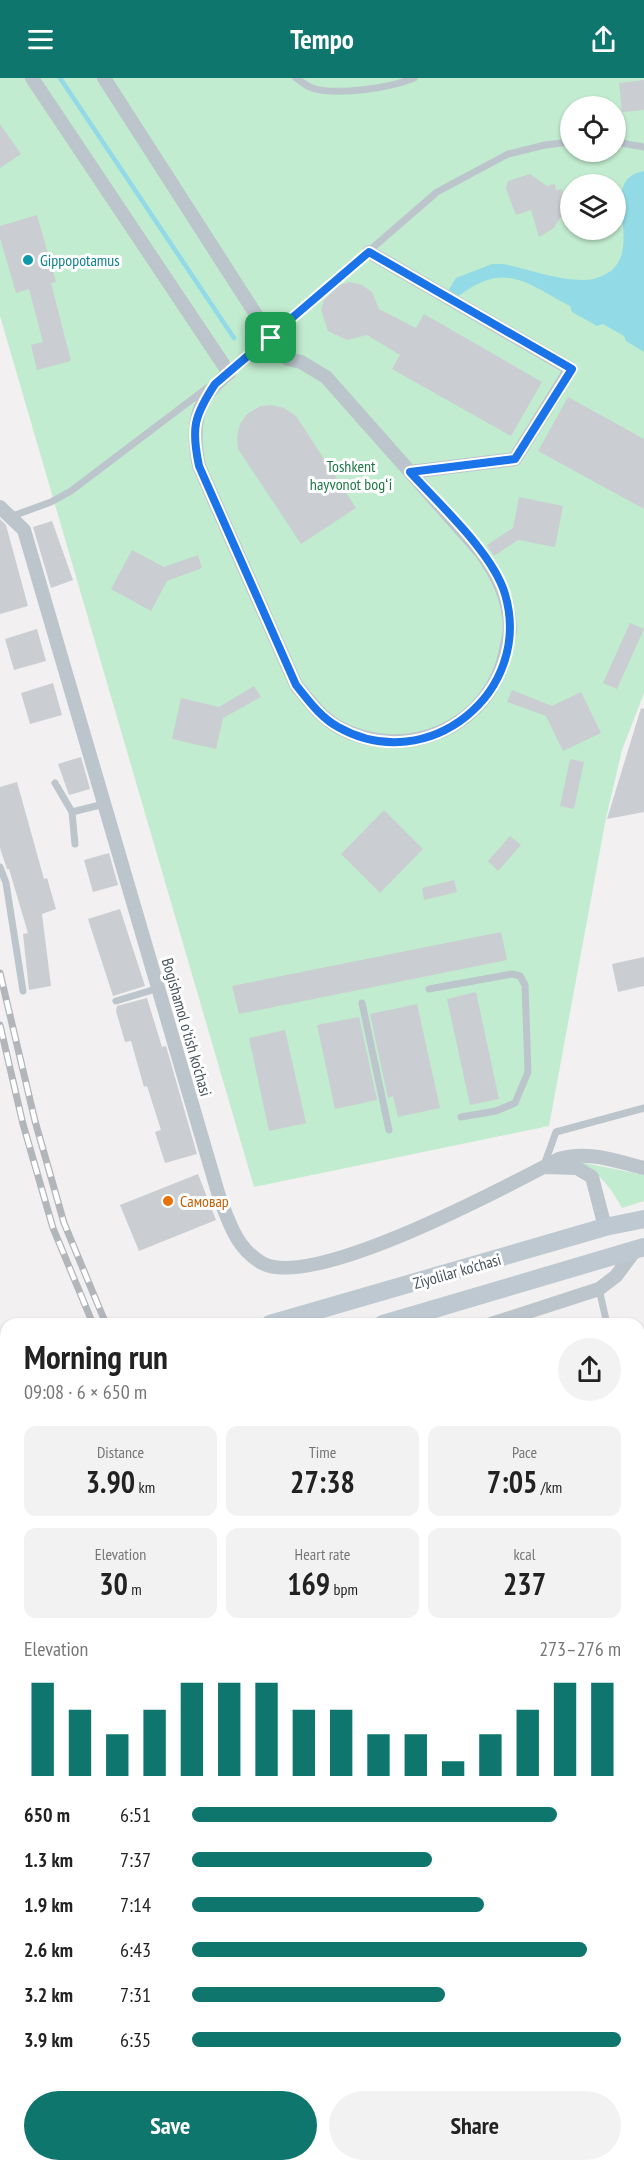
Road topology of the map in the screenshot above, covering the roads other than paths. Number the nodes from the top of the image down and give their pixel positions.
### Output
1 (32, 78) edge
2 (104, 78) edge
3 (296, 78) edge
4 (414, 78) edge
5 (560, 143) edge
6 (626, 144) edge
7 (644, 147) edge
8 (369, 252) junction
9 (271, 338) junction
10 (229, 373) junction
11 (410, 472) junction
12 (5, 512) edge
13 (55, 783) dead end
14 (104, 804) junction
15 (72, 812) junction
16 (75, 844) dead end
17 (0, 867) edge
18 (159, 988) junction
19 (429, 988) dead end
20 (23, 991) dead end
21 (116, 1001) dead end
22 (362, 1003) dead end
23 (644, 1108) edge
24 (461, 1117) dead end
25 (389, 1130) dead end
26 (543, 1167) junction
27 (644, 1168) edge
28 (644, 1218) edge
29 (605, 1227) junction
30 (640, 1248) edge
31 (396, 1288) junction
32 (599, 1289) junction
33 (291, 1318) edge
34 (405, 1318) joint
35 (510, 1318) edge
36 (606, 1318) edge

1 - 10 street
2 - 9 street
3 - 4 lane
5 - 8 lane
6 - 7 lane
8 - 9 lane
8 - 11 street
9 - 10 lane
9 - 11 street
10 - 11 street
10 - 12 lane
12 - 14 street, Bogishamol o'tish ko'chasi
13 - 15 lane
14 - 15 lane
14 - 18 street, Bogishamol o'tish ko'chasi
15 - 16 lane
17 - 20 lane
18 - 21 lane
18 - 26 street, Bogishamol o'tish ko'chasi
19 - 24 lane
22 - 25 lane
23 - 26 lane
26 - 27 street, Bogishamol o'tish ko'chasi
26 - 29 street, Bogishamol o'tish ko'chasi
28 - 29 main road, Ziyolilar ko'chasi
29 - 31 main road, Ziyolilar ko'chasi
30 - 32 street
30 - 34 main road, Ziyolilar ko'chasi
31 - 33 main road, Ziyolilar ko'chasi
31 - 34 main road
32 - 35 street
32 - 36 lane

